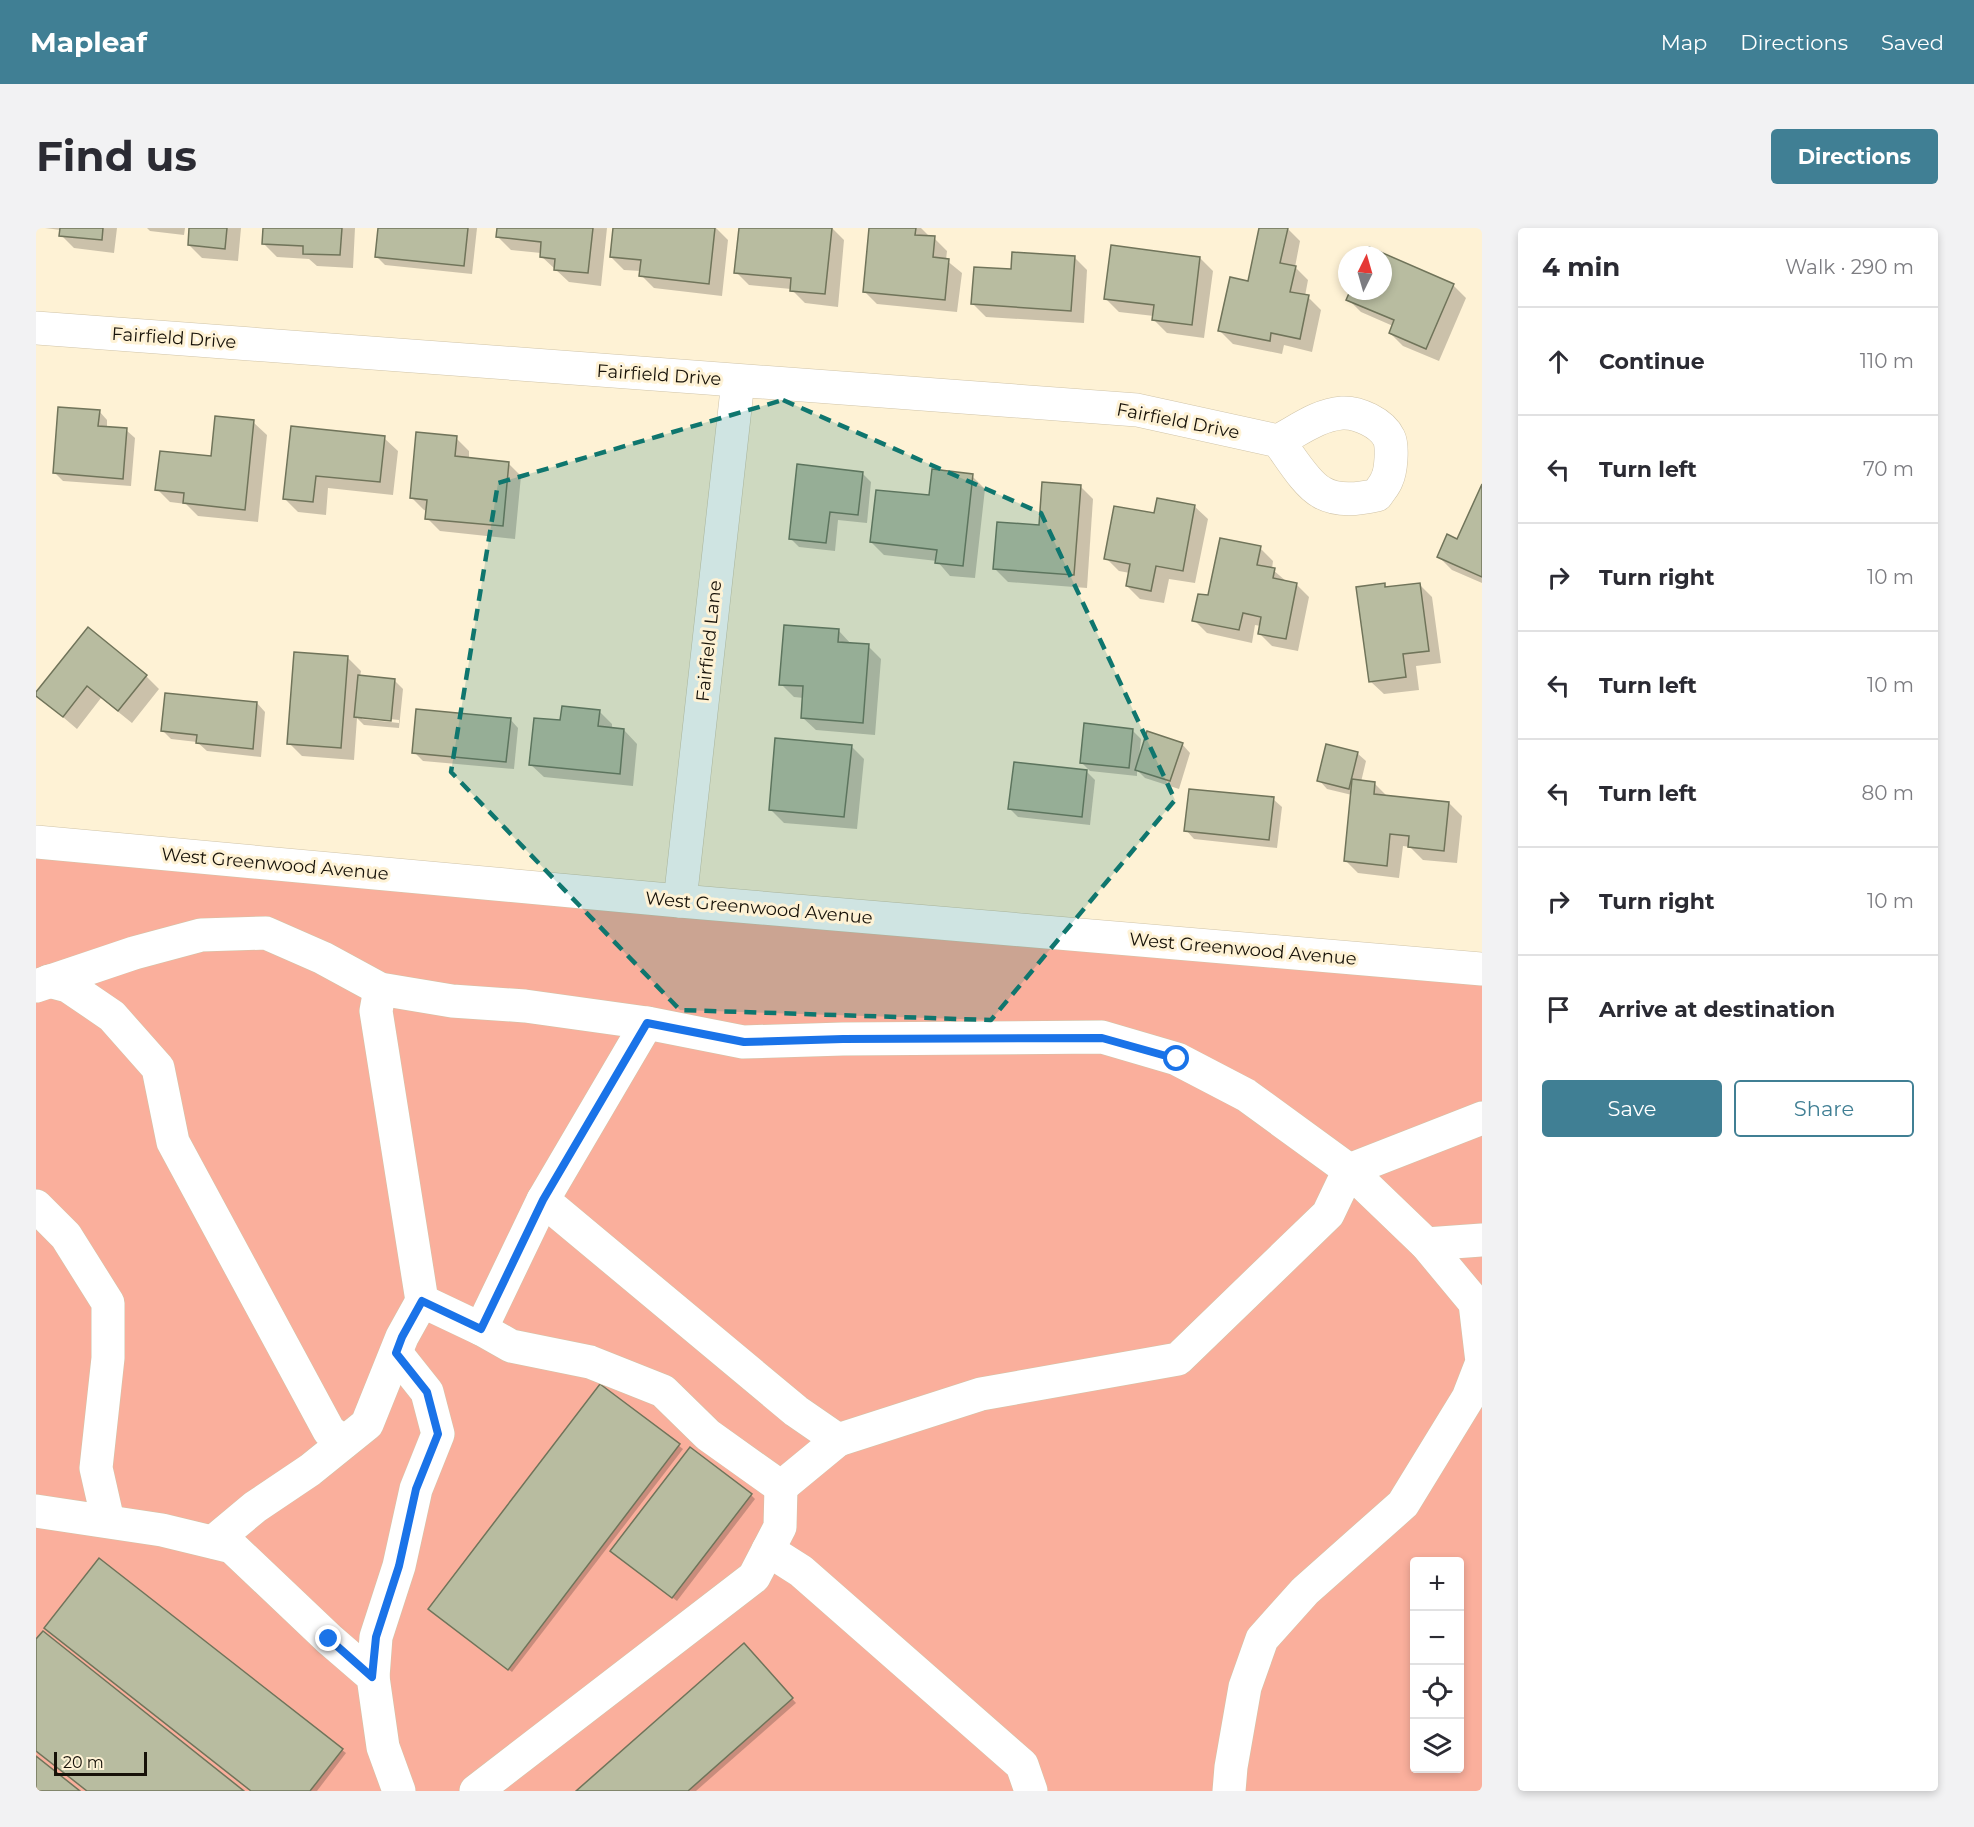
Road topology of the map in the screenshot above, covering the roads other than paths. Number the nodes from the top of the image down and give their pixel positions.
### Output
1 (36, 328) edge
2 (738, 381) junction
3 (1278, 441) dead end
4 (36, 842) edge
5 (680, 901) junction
6 (1482, 969) edge
7 (43, 984) edge
8 (380, 989) junction
9 (647, 1023) junction
10 (1482, 1118) edge
11 (1349, 1170) junction
12 (543, 1200) junction
13 (36, 1206) edge
14 (1482, 1240) edge
15 (1426, 1244) junction
16 (422, 1301) junction
17 (481, 1329) junction
18 (396, 1353) junction
19 (1482, 1362) edge
20 (838, 1440) junction
21 (344, 1442) junction
22 (781, 1487) junction
23 (36, 1511) edge
24 (108, 1521) junction
25 (213, 1542) junction
26 (768, 1550) junction
27 (372, 1677) junction
28 (399, 1791) edge
29 (476, 1791) edge
30 (1031, 1791) edge
31 (1229, 1791) edge

1 - 2 street, Fairfield Drive
2 - 3 street, Fairfield Drive
2 - 5 street, Fairfield Lane
4 - 5 street, West Greenwood Avenue
5 - 6 street, West Greenwood Avenue
7 - 8 street
7 - 21 street
8 - 9 street
8 - 16 street
9 - 11 street
9 - 12 street
10 - 11 street
11 - 15 street
11 - 20 street
12 - 17 street
12 - 20 street
13 - 24 street
14 - 15 street
15 - 19 street
16 - 17 street
16 - 18 street
17 - 22 street
18 - 21 street
18 - 27 street
19 - 31 street
20 - 22 street
21 - 25 street
22 - 26 street
23 - 24 street
24 - 25 street
25 - 27 street
26 - 29 street
26 - 30 street
27 - 28 street

